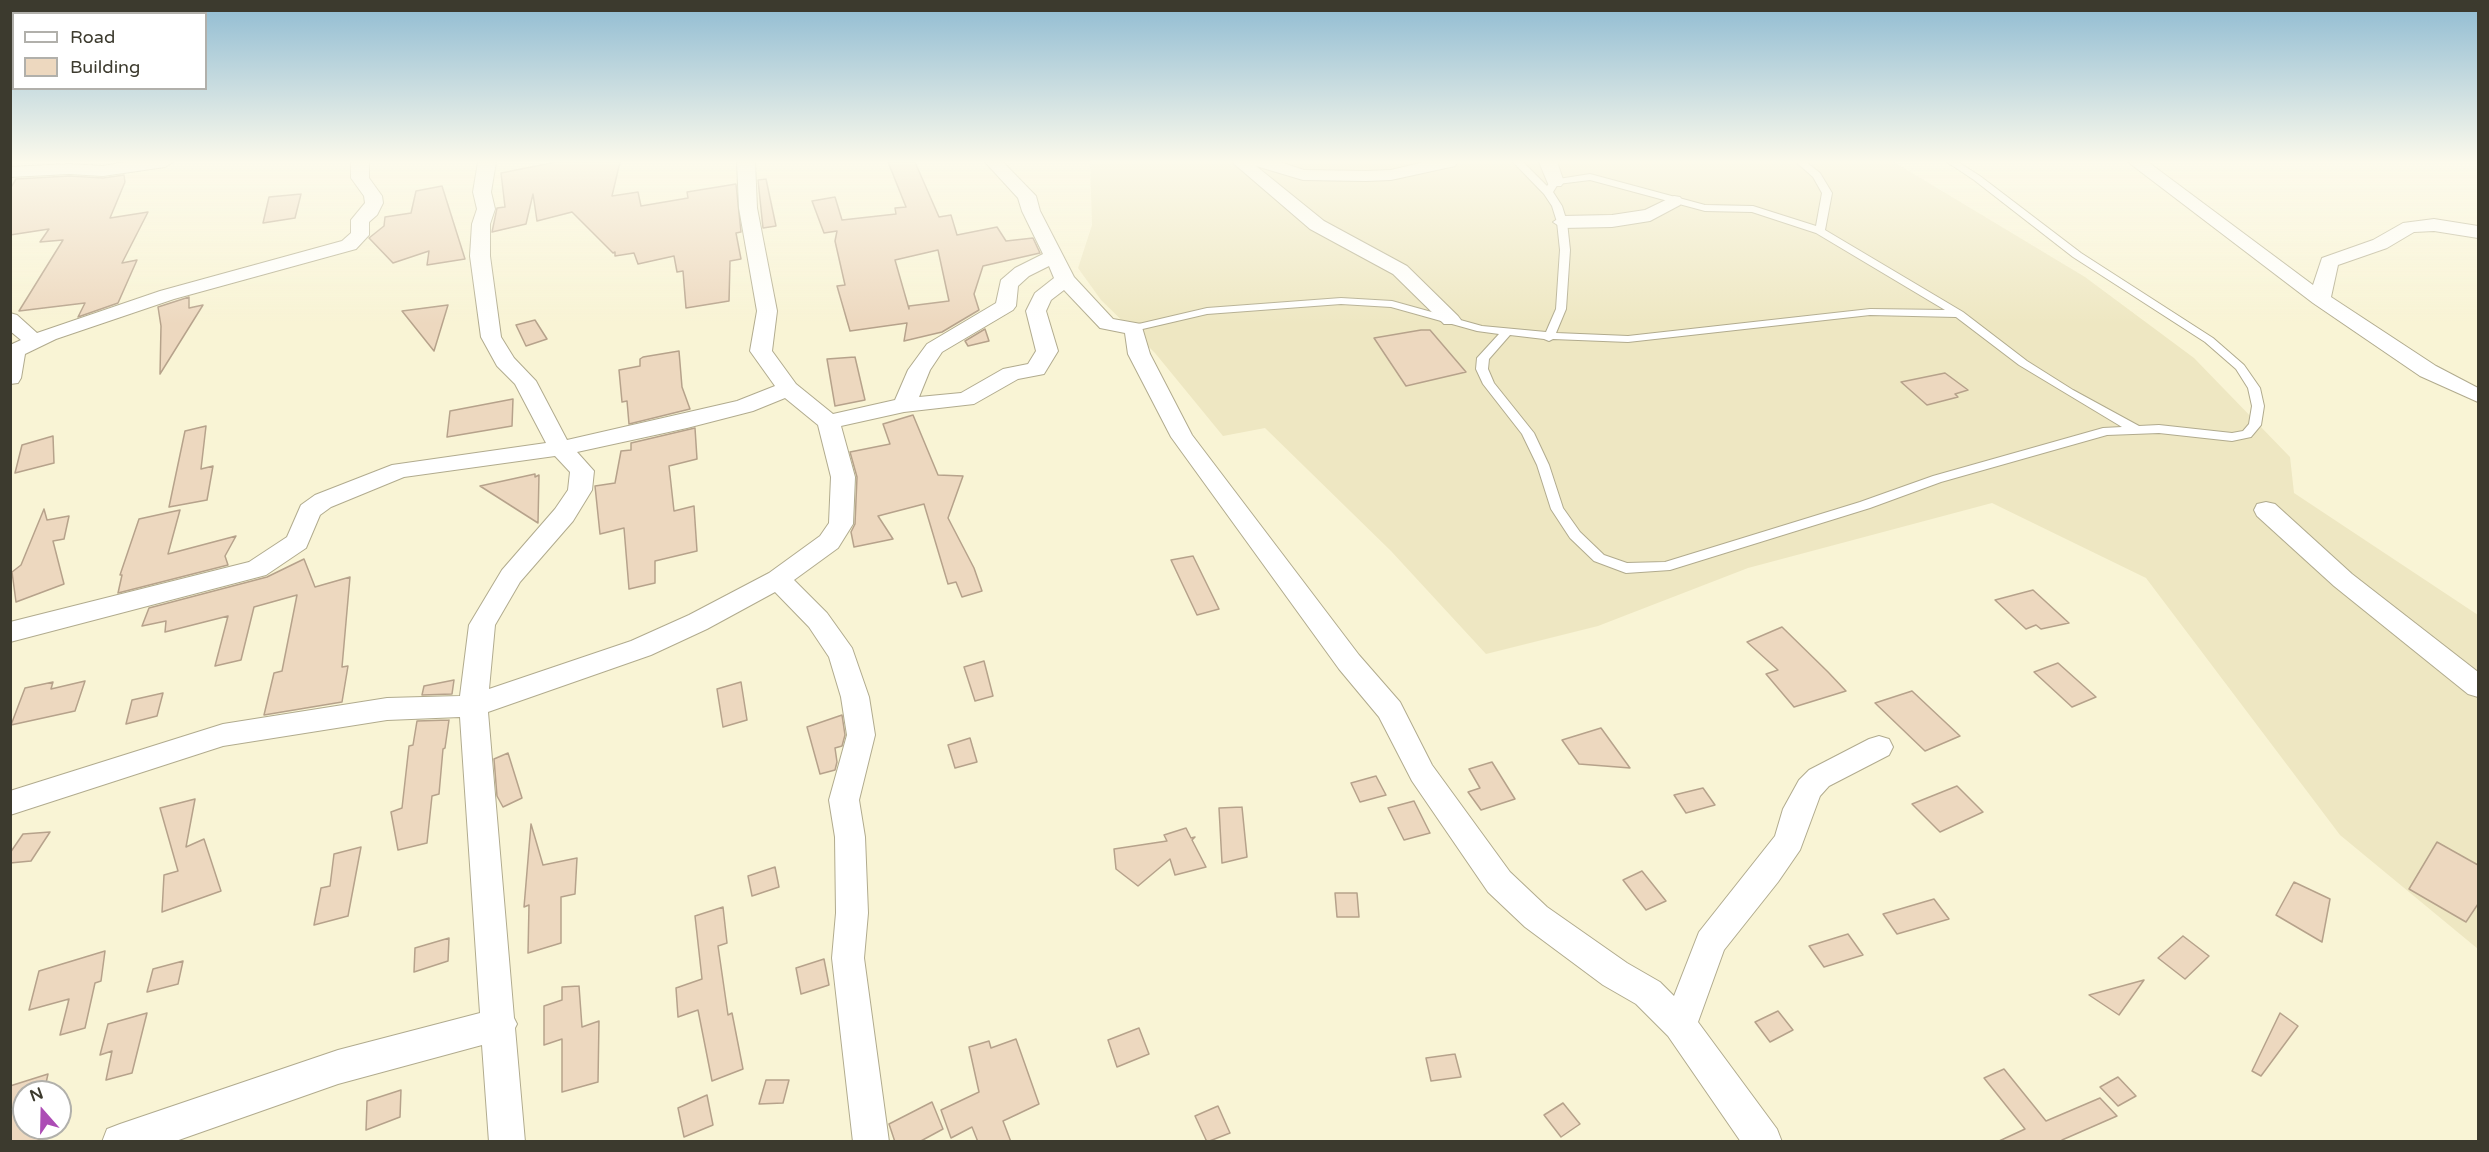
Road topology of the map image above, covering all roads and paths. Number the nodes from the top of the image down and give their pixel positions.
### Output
1 (365, 216) edge
2 (484, 216) edge
3 (749, 216) edge
4 (1033, 216) edge
5 (1306, 216) edge
6 (1560, 216) edge
7 (1645, 216) edge
8 (1774, 216) edge
9 (1823, 216) edge
10 (2027, 216) edge
11 (2208, 216) edge
12 (1562, 222) junction
13 (1820, 231) junction
14 (2478, 232) edge
15 (1059, 268) junction
16 (2320, 299) junction
17 (1959, 314) junction
18 (10, 319) edge
19 (1451, 320) junction
20 (1134, 327) junction
21 (1507, 332) junction
22 (1549, 338) junction
23 (35, 342) junction
24 (13, 352) edge
25 (10, 378) edge
26 (788, 389) junction
27 (2478, 396) edge
28 (904, 405) junction
29 (829, 422) junction
30 (2135, 429) junction
31 (561, 448) junction
32 (2266, 510) dead end
33 (778, 579) junction
34 (10, 632) edge
35 (2478, 687) edge
36 (473, 706) junction
37 (1879, 747) dead end
38 (10, 803) edge
39 (500, 1024) junction
40 (1680, 1024) junction
41 (120, 1142) edge
42 (507, 1142) edge
43 (871, 1142) edge
44 (1764, 1142) edge

1 - 23 street
2 - 31 street
3 - 26 street
4 - 15 street
5 - 19 street
6 - 12 lane
7 - 12 street
8 - 13 lane
9 - 13 lane
10 - 30 lane
11 - 16 street
12 - 22 lane
13 - 17 lane
14 - 16 street
15 - 20 street
15 - 28 street
15 - 28 street
16 - 27 street
17 - 22 lane
17 - 30 lane
18 - 23 street
19 - 20 lane
19 - 21 lane
20 - 40 street
21 - 22 lane
21 - 30 lane
23 - 24 street
24 - 25 street
26 - 29 street
26 - 31 street
28 - 29 street
29 - 33 street
31 - 34 street
31 - 36 street
32 - 35 street
33 - 36 street
33 - 43 street
36 - 38 street
36 - 39 street
37 - 40 street
39 - 41 street
39 - 42 street
40 - 44 street

